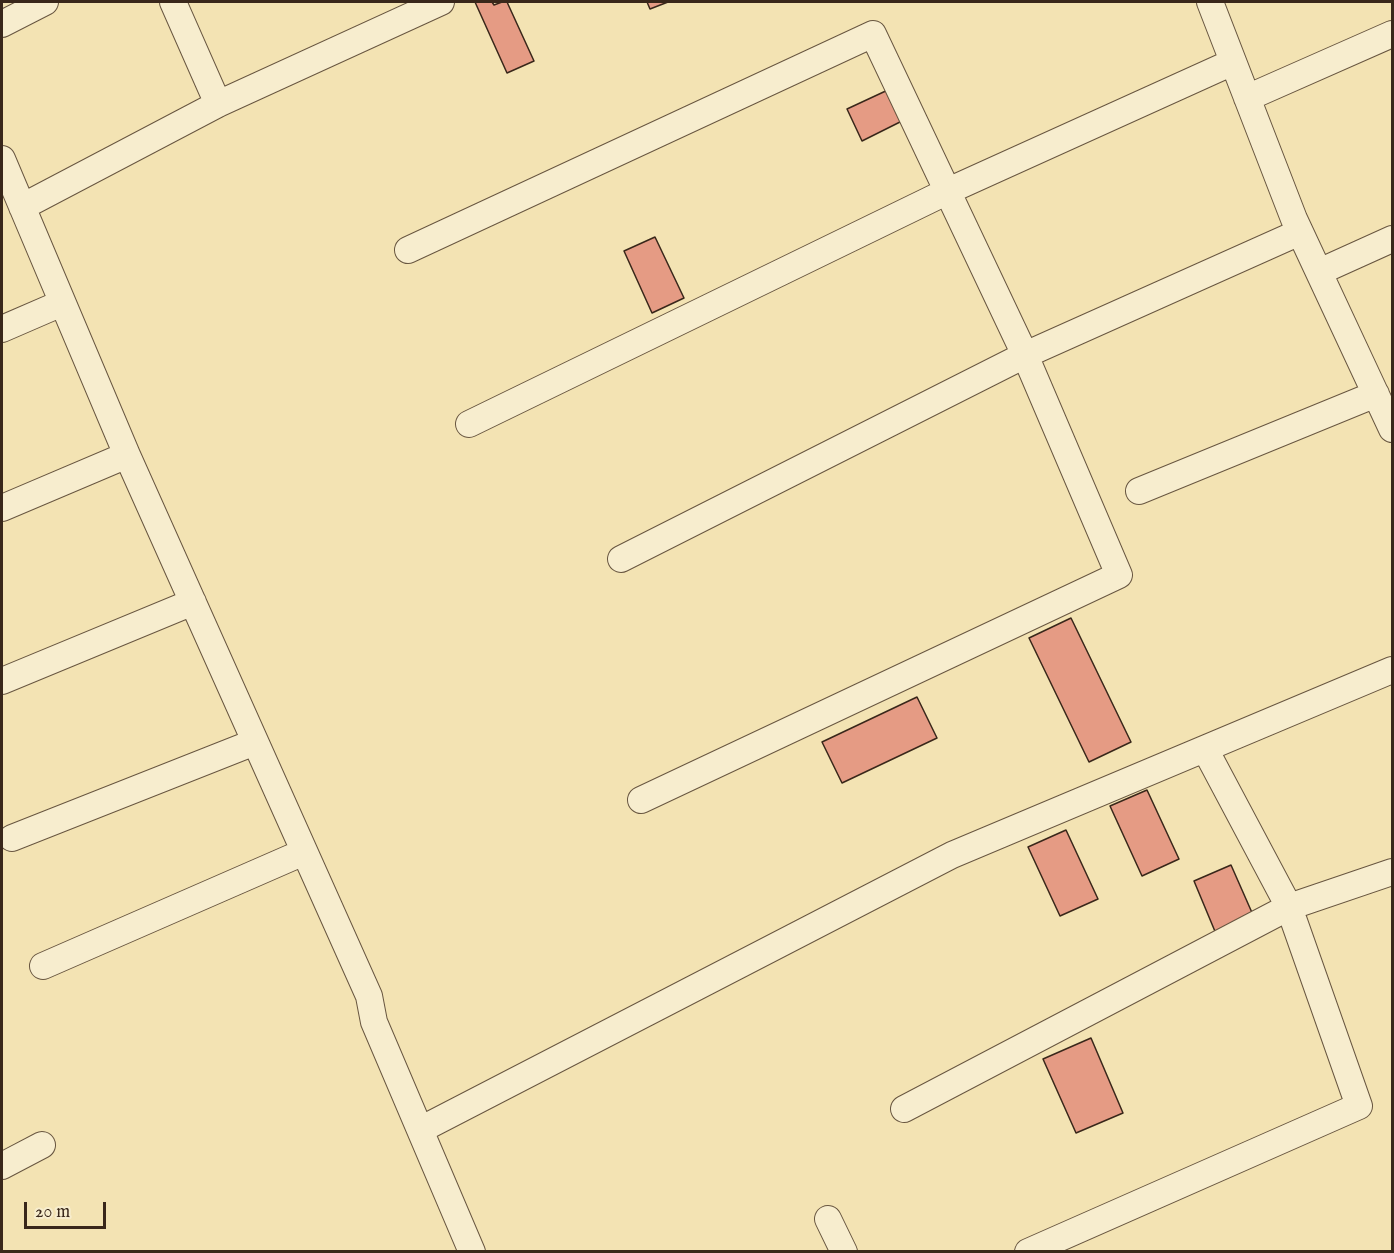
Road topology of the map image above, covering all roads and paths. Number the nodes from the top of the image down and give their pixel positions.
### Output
1 (45, 2) edge
2 (173, 2) edge
3 (1210, 2) edge
4 (432, 3) edge
5 (2, 24) edge
6 (1392, 34) edge
7 (1233, 62) junction
8 (1247, 98) junction
9 (218, 104) junction
10 (4, 171) edge
11 (948, 191) junction
12 (22, 207) junction
13 (1300, 232) junction
14 (1392, 239) edge
15 (408, 250) dead end
16 (1319, 272) junction
17 (62, 303) junction
18 (2, 329) edge
19 (1025, 355) junction
20 (1376, 394) junction
21 (469, 424) dead end
22 (1392, 429) edge
23 (127, 455) junction
24 (1139, 490) dead end
25 (2, 508) edge
26 (621, 559) dead end
27 (193, 602) junction
28 (1392, 669) edge
29 (2, 681) edge
30 (255, 742) junction
31 (1205, 748) junction
32 (641, 800) dead end
33 (12, 838) dead end
34 (304, 852) junction
35 (1392, 872) edge
36 (1289, 907) junction
37 (43, 966) dead end
38 (904, 1109) dead end
39 (420, 1130) junction
40 (42, 1145) dead end
41 (2, 1166) edge
42 (828, 1219) dead end
43 (471, 1251) edge
44 (844, 1251) edge
45 (1028, 1251) edge

1 - 5 street
2 - 9 street
3 - 7 street
4 - 9 street
6 - 8 street
7 - 8 street
7 - 11 street
8 - 13 street
9 - 12 street
10 - 12 street
11 - 15 street
11 - 19 street
11 - 21 street
12 - 17 street
13 - 16 street
13 - 19 street
14 - 16 street
16 - 20 street
17 - 18 street
17 - 23 street
19 - 26 street
19 - 32 street
20 - 22 street
20 - 24 street
23 - 25 street
23 - 27 street
27 - 29 street
27 - 30 street
28 - 31 street
30 - 33 street
30 - 34 street
31 - 36 street
31 - 39 street
34 - 37 street
34 - 39 street
35 - 36 street
36 - 38 street
36 - 45 street
39 - 43 street
40 - 41 street
42 - 44 street

